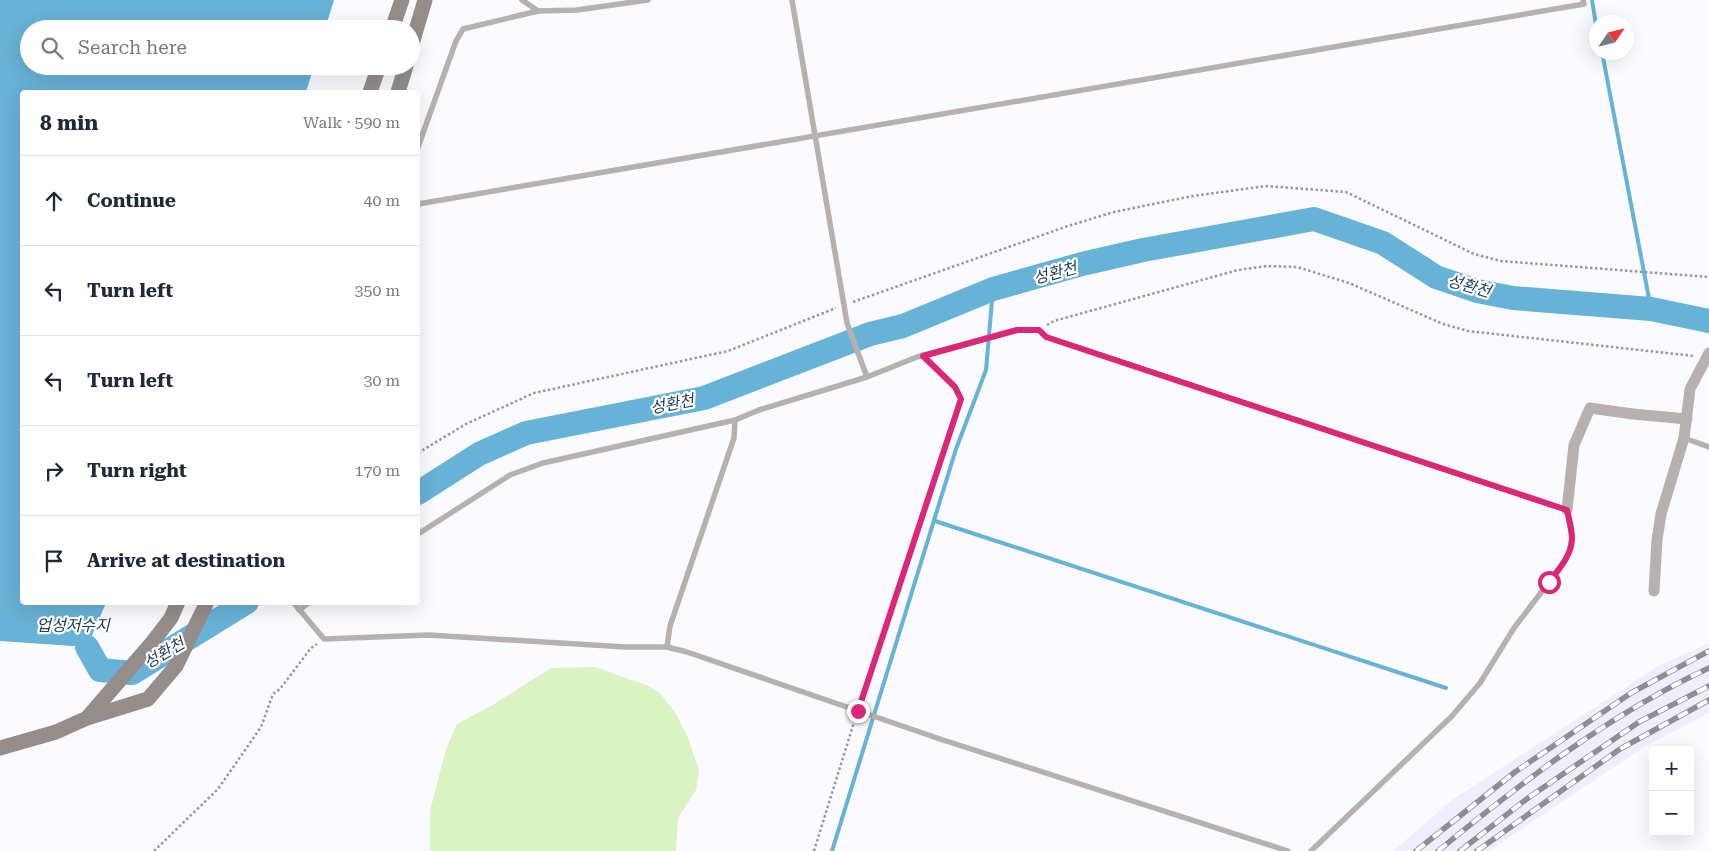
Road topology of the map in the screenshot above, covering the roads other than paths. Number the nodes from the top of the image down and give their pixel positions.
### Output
1 (402, 0) edge
2 (425, 0) edge
3 (522, 0) edge
4 (648, 0) edge
5 (792, 0) edge
6 (1583, 0) edge
7 (538, 11) junction
8 (395, 20) edge
9 (419, 20) edge
10 (376, 75) edge
11 (403, 75) edge
12 (371, 90) edge
13 (399, 90) edge
14 (814, 137) junction
15 (420, 141) edge
16 (420, 204) edge
17 (923, 356) junction
18 (1708, 356) edge
19 (866, 377) junction
20 (1687, 419) junction
21 (735, 420) junction
22 (1684, 438) junction
23 (1709, 447) edge
24 (1567, 510) junction
25 (420, 533) edge
26 (1654, 592) dead end
27 (177, 605) edge
28 (206, 605) edge
29 (296, 605) edge
30 (306, 605) edge
31 (299, 610) junction
32 (667, 647) junction
33 (858, 711) junction
34 (88, 718) junction
35 (0, 748) edge
36 (1288, 851) edge
37 (1311, 851) edge

1 - 8 main road
2 - 9 main road
3 - 7 lane
4 - 7 lane
5 - 14 lane
6 - 14 lane
7 - 15 lane
10 - 12 main road
11 - 13 main road
14 - 16 lane
14 - 19 lane
17 - 19 lane
17 - 24 lane
17 - 33 lane
18 - 20 street
19 - 21 lane
20 - 22 street
20 - 24 street
21 - 25 lane
21 - 32 lane
22 - 23 lane
22 - 26 street
24 - 37 lane
27 - 34 main road
28 - 34 main road
29 - 31 lane
30 - 31 lane
31 - 32 lane
32 - 33 lane
33 - 36 lane
34 - 35 main road

